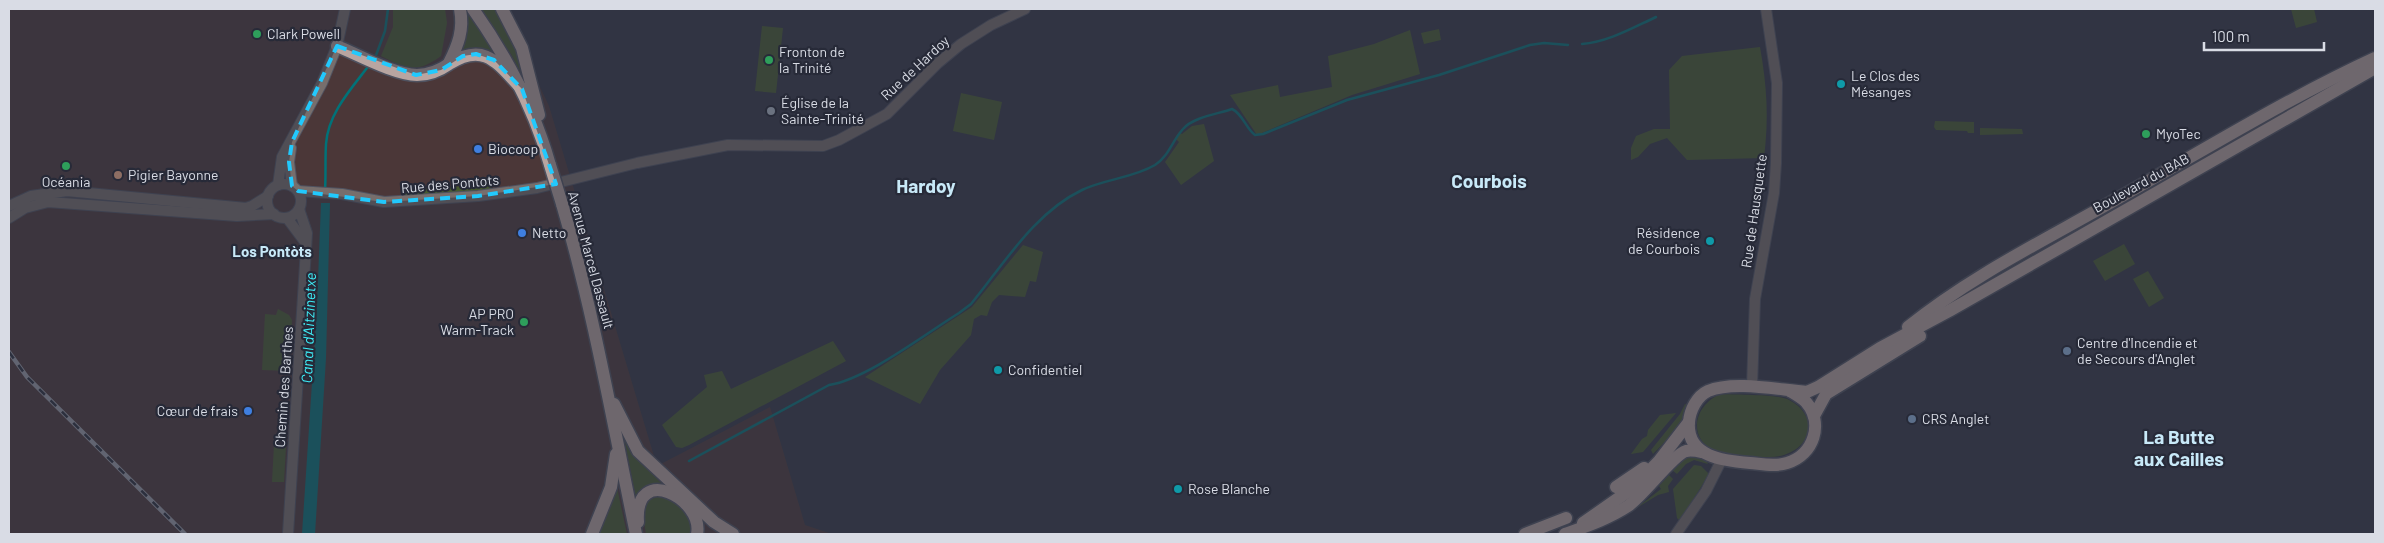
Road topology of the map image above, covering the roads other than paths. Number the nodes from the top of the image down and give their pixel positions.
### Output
1 (345, 9) edge
2 (460, 9) edge
3 (473, 9) edge
4 (502, 9) edge
5 (1025, 9) edge
6 (1766, 9) edge
7 (337, 46) junction
8 (2375, 58) edge
9 (448, 65) junction
10 (2375, 68) edge
11 (522, 89) junction
12 (542, 135) junction
13 (292, 142) junction
14 (586, 176) joint
15 (278, 185) junction
16 (295, 189) junction
17 (315, 193) junction
18 (268, 196) junction
19 (9, 206) edge
20 (300, 206) junction
21 (274, 214) junction
22 (9, 218) edge
23 (287, 218) junction
24 (305, 242) junction
25 (1949, 311) junction
26 (1880, 348) junction
27 (606, 386) junction
28 (1752, 387) junction
29 (1790, 391) junction
30 (1814, 416) junction
31 (1689, 422) junction
32 (617, 444) junction
33 (1666, 452) junction
34 (1702, 452) junction
35 (1722, 461) junction
36 (1616, 487) dead end
37 (1566, 518) dead end
38 (1569, 533) edge
39 (288, 534) edge
40 (592, 534) edge
41 (638, 534) edge
42 (697, 534) edge
43 (733, 534) edge
44 (1525, 534) edge
45 (1676, 534) edge

1 - 7 street
2 - 9 main road
3 - 11 main road, Avenue Marcel Dassault
4 - 12 main road
5 - 14 street, Rue de Hardoy
6 - 28 street, Rue de Hausquette
7 - 9 main road
7 - 13 street
8 - 26 main road
9 - 11 main road
10 - 25 main road, Boulevard du BAB
11 - 12 main road, Avenue Marcel Dassault
12 - 27 main road, Avenue Marcel Dassault, bridge
13 - 15 street
13 - 16 street
14 - 17 street, Rue des Pontots
15 - 16 street
15 - 18 street
16 - 17 street, Rue des Pontots
16 - 20 street
17 - 20 street
18 - 19 street
18 - 21 street
20 - 23 street
20 - 24 street, Chemin des Barthes
21 - 22 street
21 - 23 street
23 - 24 street
24 - 39 street, Chemin des Barthes
25 - 26 main road, Boulevard du BAB
25 - 30 main road, Boulevard du BAB
26 - 29 main road, Boulevard du BAB
27 - 32 main road, Avenue Marcel Dassault
27 - 43 main road
28 - 29 main road
28 - 31 main road
29 - 30 main road
30 - 35 main road
31 - 33 main road
31 - 34 main road
32 - 40 main road
32 - 41 main road, Avenue Marcel Dassault
33 - 36 main road
33 - 38 main road
34 - 35 main road
34 - 38 main road
35 - 45 street
37 - 44 main road
41 - 42 main road

